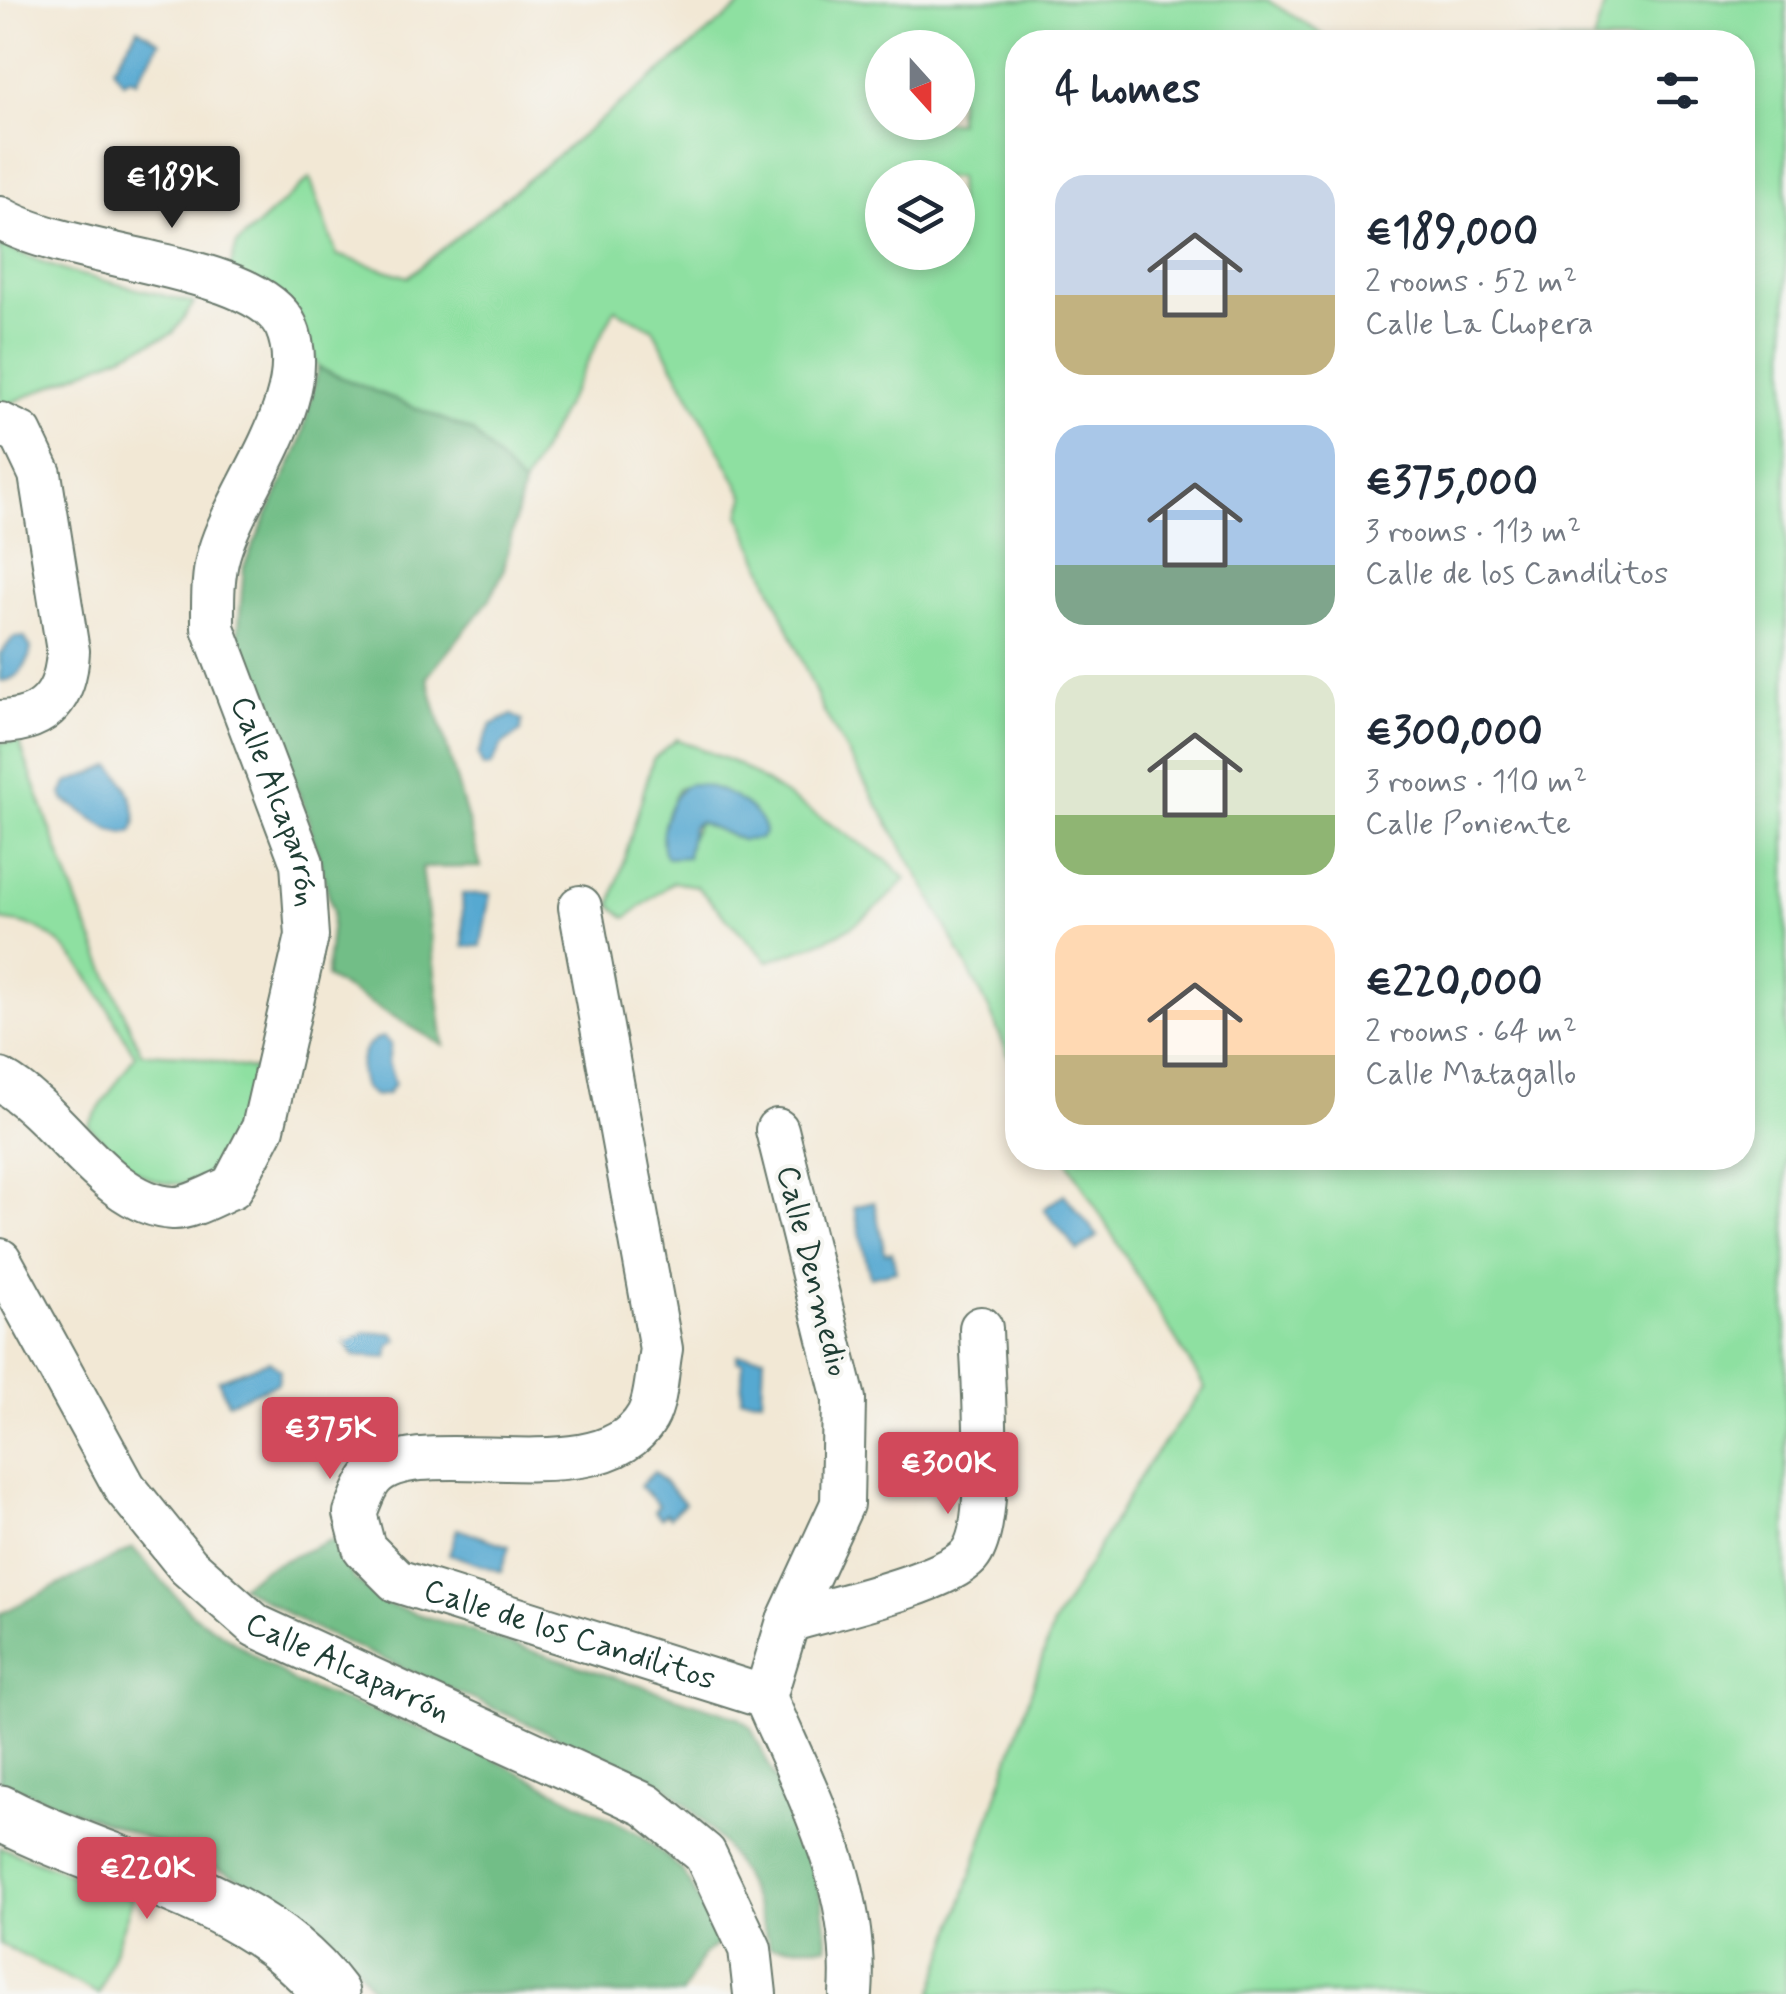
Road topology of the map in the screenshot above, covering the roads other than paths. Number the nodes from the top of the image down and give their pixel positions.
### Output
1 (0, 218) edge
2 (0, 424) edge
3 (0, 722) edge
4 (580, 907) dead end
5 (0, 1080) edge
6 (777, 1130) dead end
7 (0, 1260) edge
8 (981, 1328) dead end
9 (788, 1620) junction
10 (765, 1697) junction
11 (0, 1813) edge
12 (332, 1994) edge
13 (756, 1994) edge
14 (851, 1994) edge

1 - 5 street, Calle Alcaparrón
2 - 3 street
4 - 10 street, Calle de los Candilitos
6 - 9 street, Calle Denmedio
7 - 13 street, Calle Alcaparrón
8 - 9 street
9 - 10 street, Calle Denmedio
10 - 14 street
11 - 12 street

